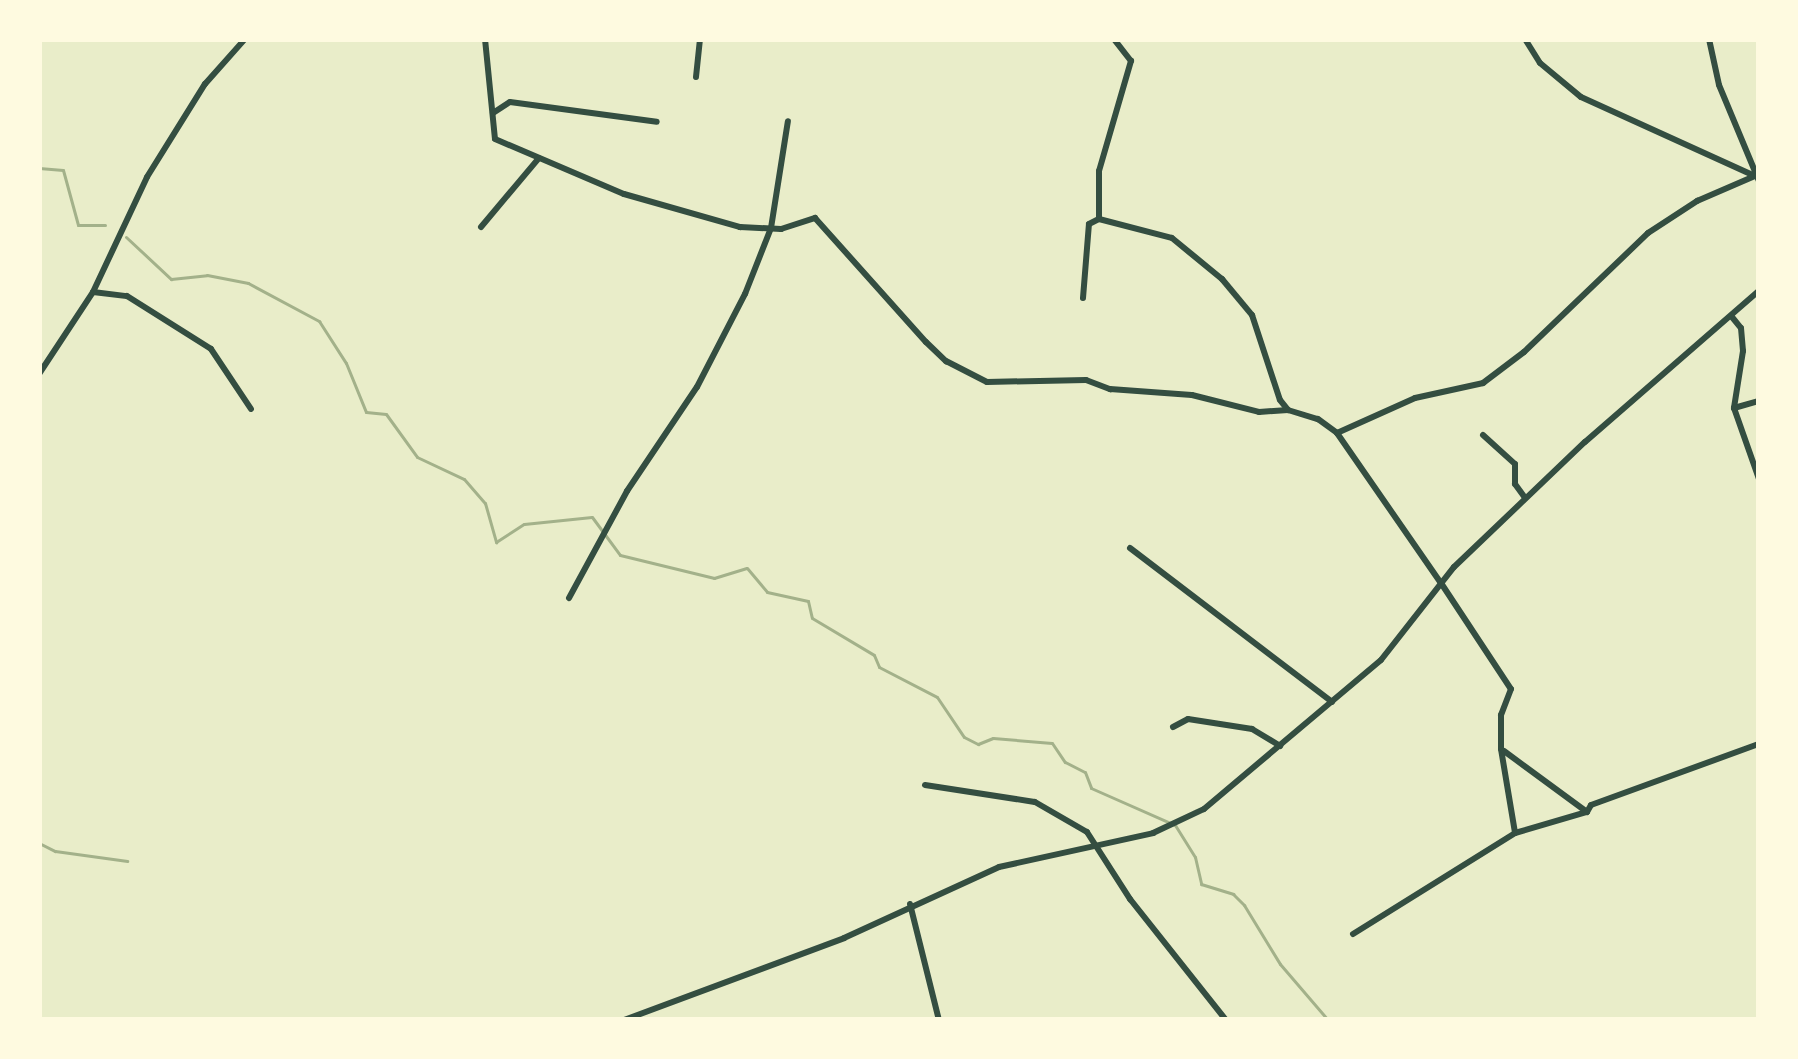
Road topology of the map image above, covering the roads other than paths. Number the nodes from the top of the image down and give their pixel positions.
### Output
1 (244, 39) edge
2 (485, 39) edge
3 (700, 39) edge
4 (1114, 39) edge
5 (1525, 39) edge
6 (1708, 39) edge
7 (696, 77) dead end
8 (494, 113) junction
9 (788, 121) dead end
10 (657, 122) dead end
11 (538, 158) junction
12 (1757, 179) edge
13 (1100, 219) junction
14 (481, 227) dead end
15 (771, 228) junction
16 (1759, 291) edge
17 (93, 292) junction
18 (1083, 298) dead end
19 (1731, 316) junction
20 (39, 374) edge
21 (1759, 401) edge
22 (1734, 408) junction
23 (250, 409) dead end
24 (1288, 410) junction
25 (1337, 433) junction
26 (1483, 435) dead end
27 (1759, 479) edge
28 (1525, 498) junction
29 (1130, 548) dead end
30 (1441, 583) junction
31 (569, 598) dead end
32 (1332, 702) junction
33 (1173, 727) dead end
34 (1759, 744) edge
35 (1280, 746) junction
36 (1501, 749) junction
37 (925, 785) dead end
38 (1587, 812) junction
39 (1515, 833) junction
40 (1097, 843) junction
41 (910, 904) junction
42 (1354, 934) dead end
43 (624, 1020) edge
44 (939, 1020) edge
45 (1226, 1020) edge

1 - 17 street
2 - 8 street
3 - 7 street
4 - 13 street
5 - 12 street
6 - 12 street
8 - 10 street
8 - 11 street
9 - 15 street
11 - 14 street
11 - 15 street
12 - 25 street
13 - 18 street
13 - 24 street
15 - 24 street
15 - 31 street
16 - 19 street
17 - 20 street
17 - 23 street
19 - 22 street
19 - 28 street
21 - 22 street
22 - 27 street
24 - 25 street
25 - 30 street
26 - 28 street
28 - 30 street
29 - 32 street
30 - 32 street
30 - 36 street
32 - 35 street
33 - 35 street
34 - 38 street
35 - 40 street
36 - 38 street
36 - 39 street
37 - 40 street
38 - 39 street
39 - 42 street
40 - 41 street
40 - 45 street
41 - 43 street
41 - 44 street

